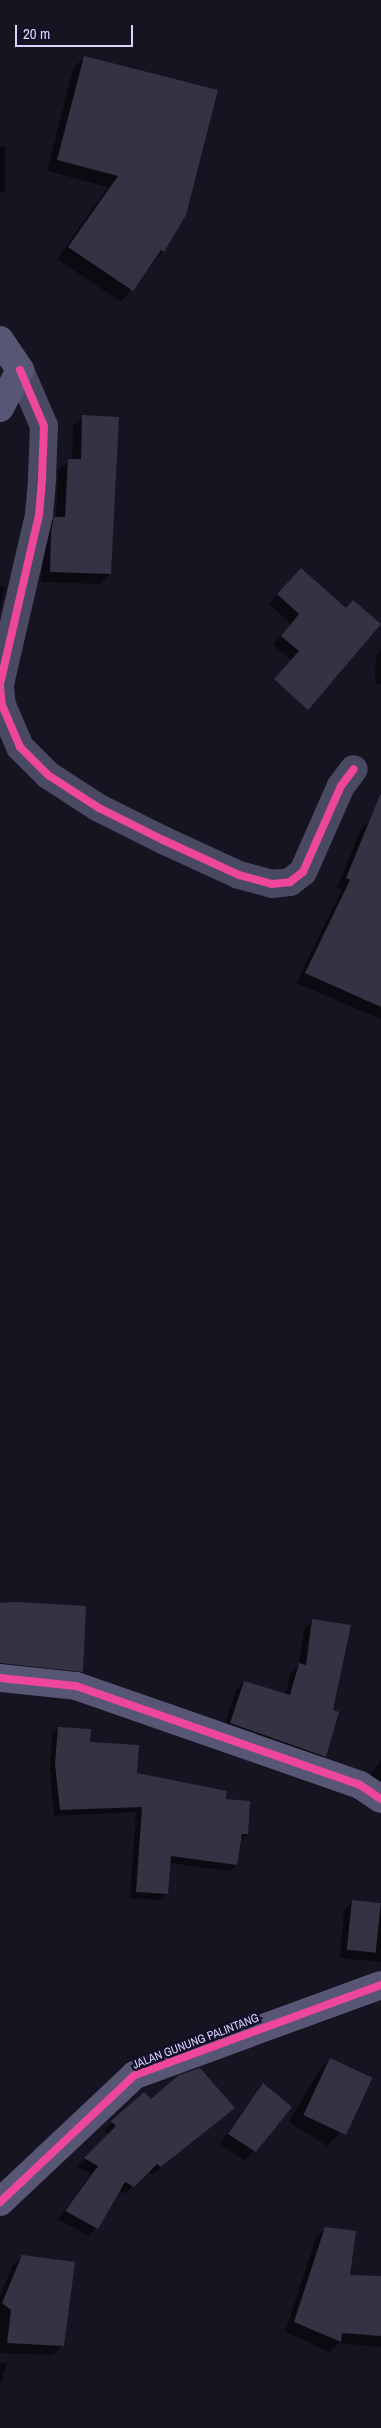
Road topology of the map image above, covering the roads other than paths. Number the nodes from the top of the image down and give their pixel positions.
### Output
1 (0, 340) edge
2 (20, 370) junction
3 (0, 408) edge
4 (0, 685) edge
5 (354, 769) dead end
6 (0, 1678) edge
7 (381, 1799) edge
8 (381, 1985) edge
9 (0, 2202) edge

1 - 2 street
2 - 3 street
2 - 4 street
4 - 5 street
6 - 7 street
8 - 9 street, JALAN GUNUNG PALINTANG

